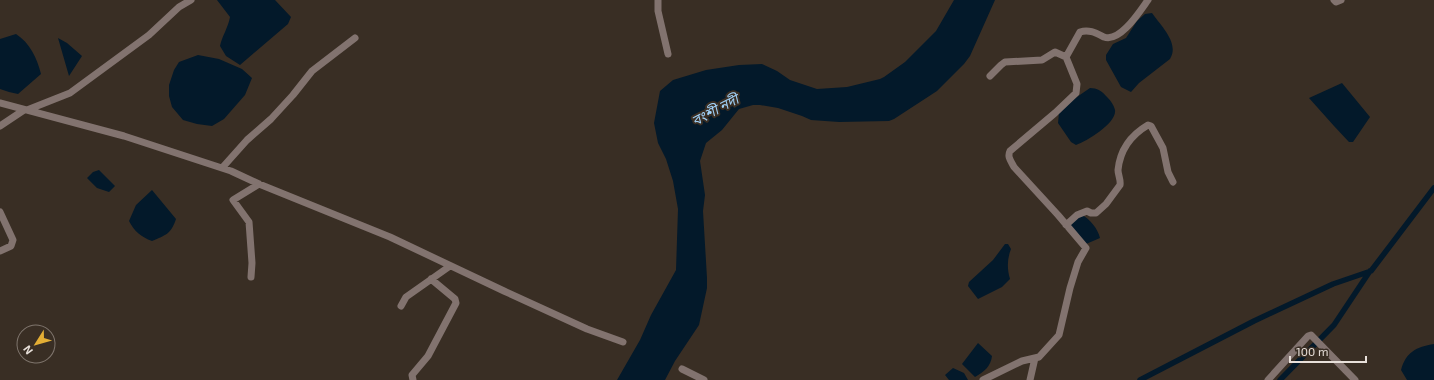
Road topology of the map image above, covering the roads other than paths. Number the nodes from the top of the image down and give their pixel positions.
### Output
1 (191, 0) edge
2 (658, 0) edge
3 (1148, 0) edge
4 (1334, 0) edge
5 (1341, 0) edge
6 (355, 38) dead end
7 (668, 54) dead end
8 (1066, 57) junction
9 (990, 76) dead end
10 (0, 103) edge
11 (25, 110) junction
12 (0, 126) edge
13 (222, 168) junction
14 (1173, 182) dead end
15 (259, 184) junction
16 (0, 212) edge
17 (1066, 225) junction
18 (0, 251) edge
19 (450, 266) junction
20 (251, 277) dead end
21 (431, 279) junction
22 (401, 306) dead end
23 (623, 342) dead end
24 (1035, 358) junction
25 (682, 369) dead end
26 (414, 380) edge
27 (704, 380) edge
28 (983, 380) edge
29 (1030, 380) edge
30 (1268, 380) edge
31 (1355, 380) edge

1 - 11 street
2 - 7 street
3 - 8 street
4 - 5 street
6 - 13 street
8 - 9 street
8 - 17 street
10 - 11 street
11 - 12 street
11 - 13 street
13 - 15 street
14 - 17 street
15 - 19 street
15 - 20 street
16 - 18 street
17 - 24 street
19 - 21 street
19 - 23 street
21 - 22 street
21 - 26 street
24 - 28 street
24 - 29 street
25 - 27 street
30 - 31 street

